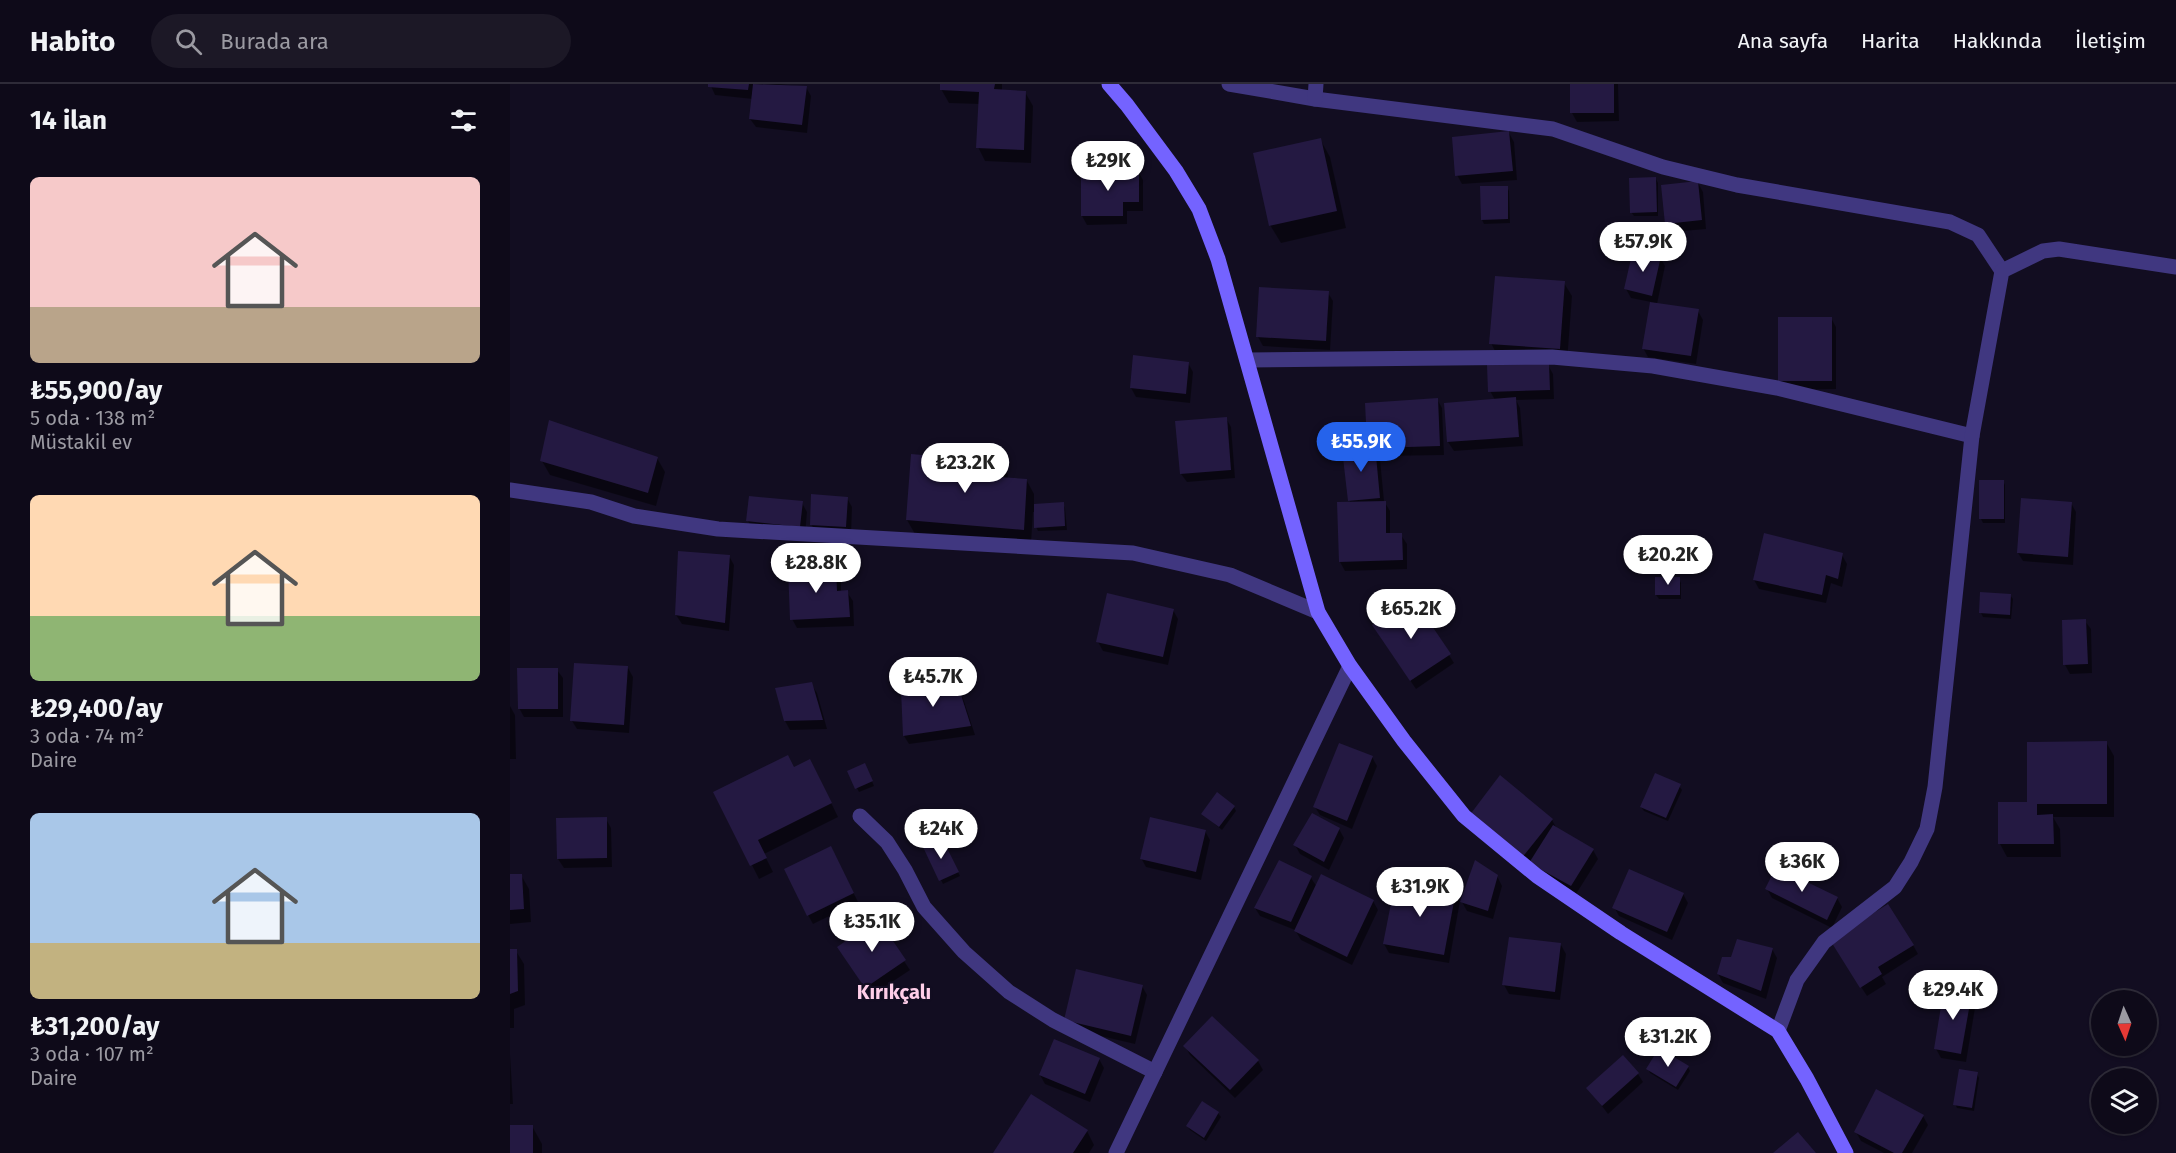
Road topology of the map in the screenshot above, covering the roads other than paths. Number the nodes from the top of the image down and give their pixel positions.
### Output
1 (1109, 84) edge
2 (1229, 84) edge
3 (1315, 92) edge
4 (2176, 267) edge
5 (2002, 271) junction
6 (1247, 360) junction
7 (1972, 436) junction
8 (510, 490) edge
9 (1318, 612) junction
10 (1350, 666) junction
11 (860, 816) dead end
12 (1778, 1031) junction
13 (1155, 1072) junction
14 (1116, 1153) edge
15 (1846, 1153) edge

1 - 6 street
2 - 3 street
3 - 5 street
4 - 5 street
5 - 7 street
6 - 7 street
6 - 9 street
7 - 12 street
8 - 9 street
9 - 10 street
10 - 12 street
10 - 13 street
11 - 13 street
12 - 15 street
13 - 14 street

